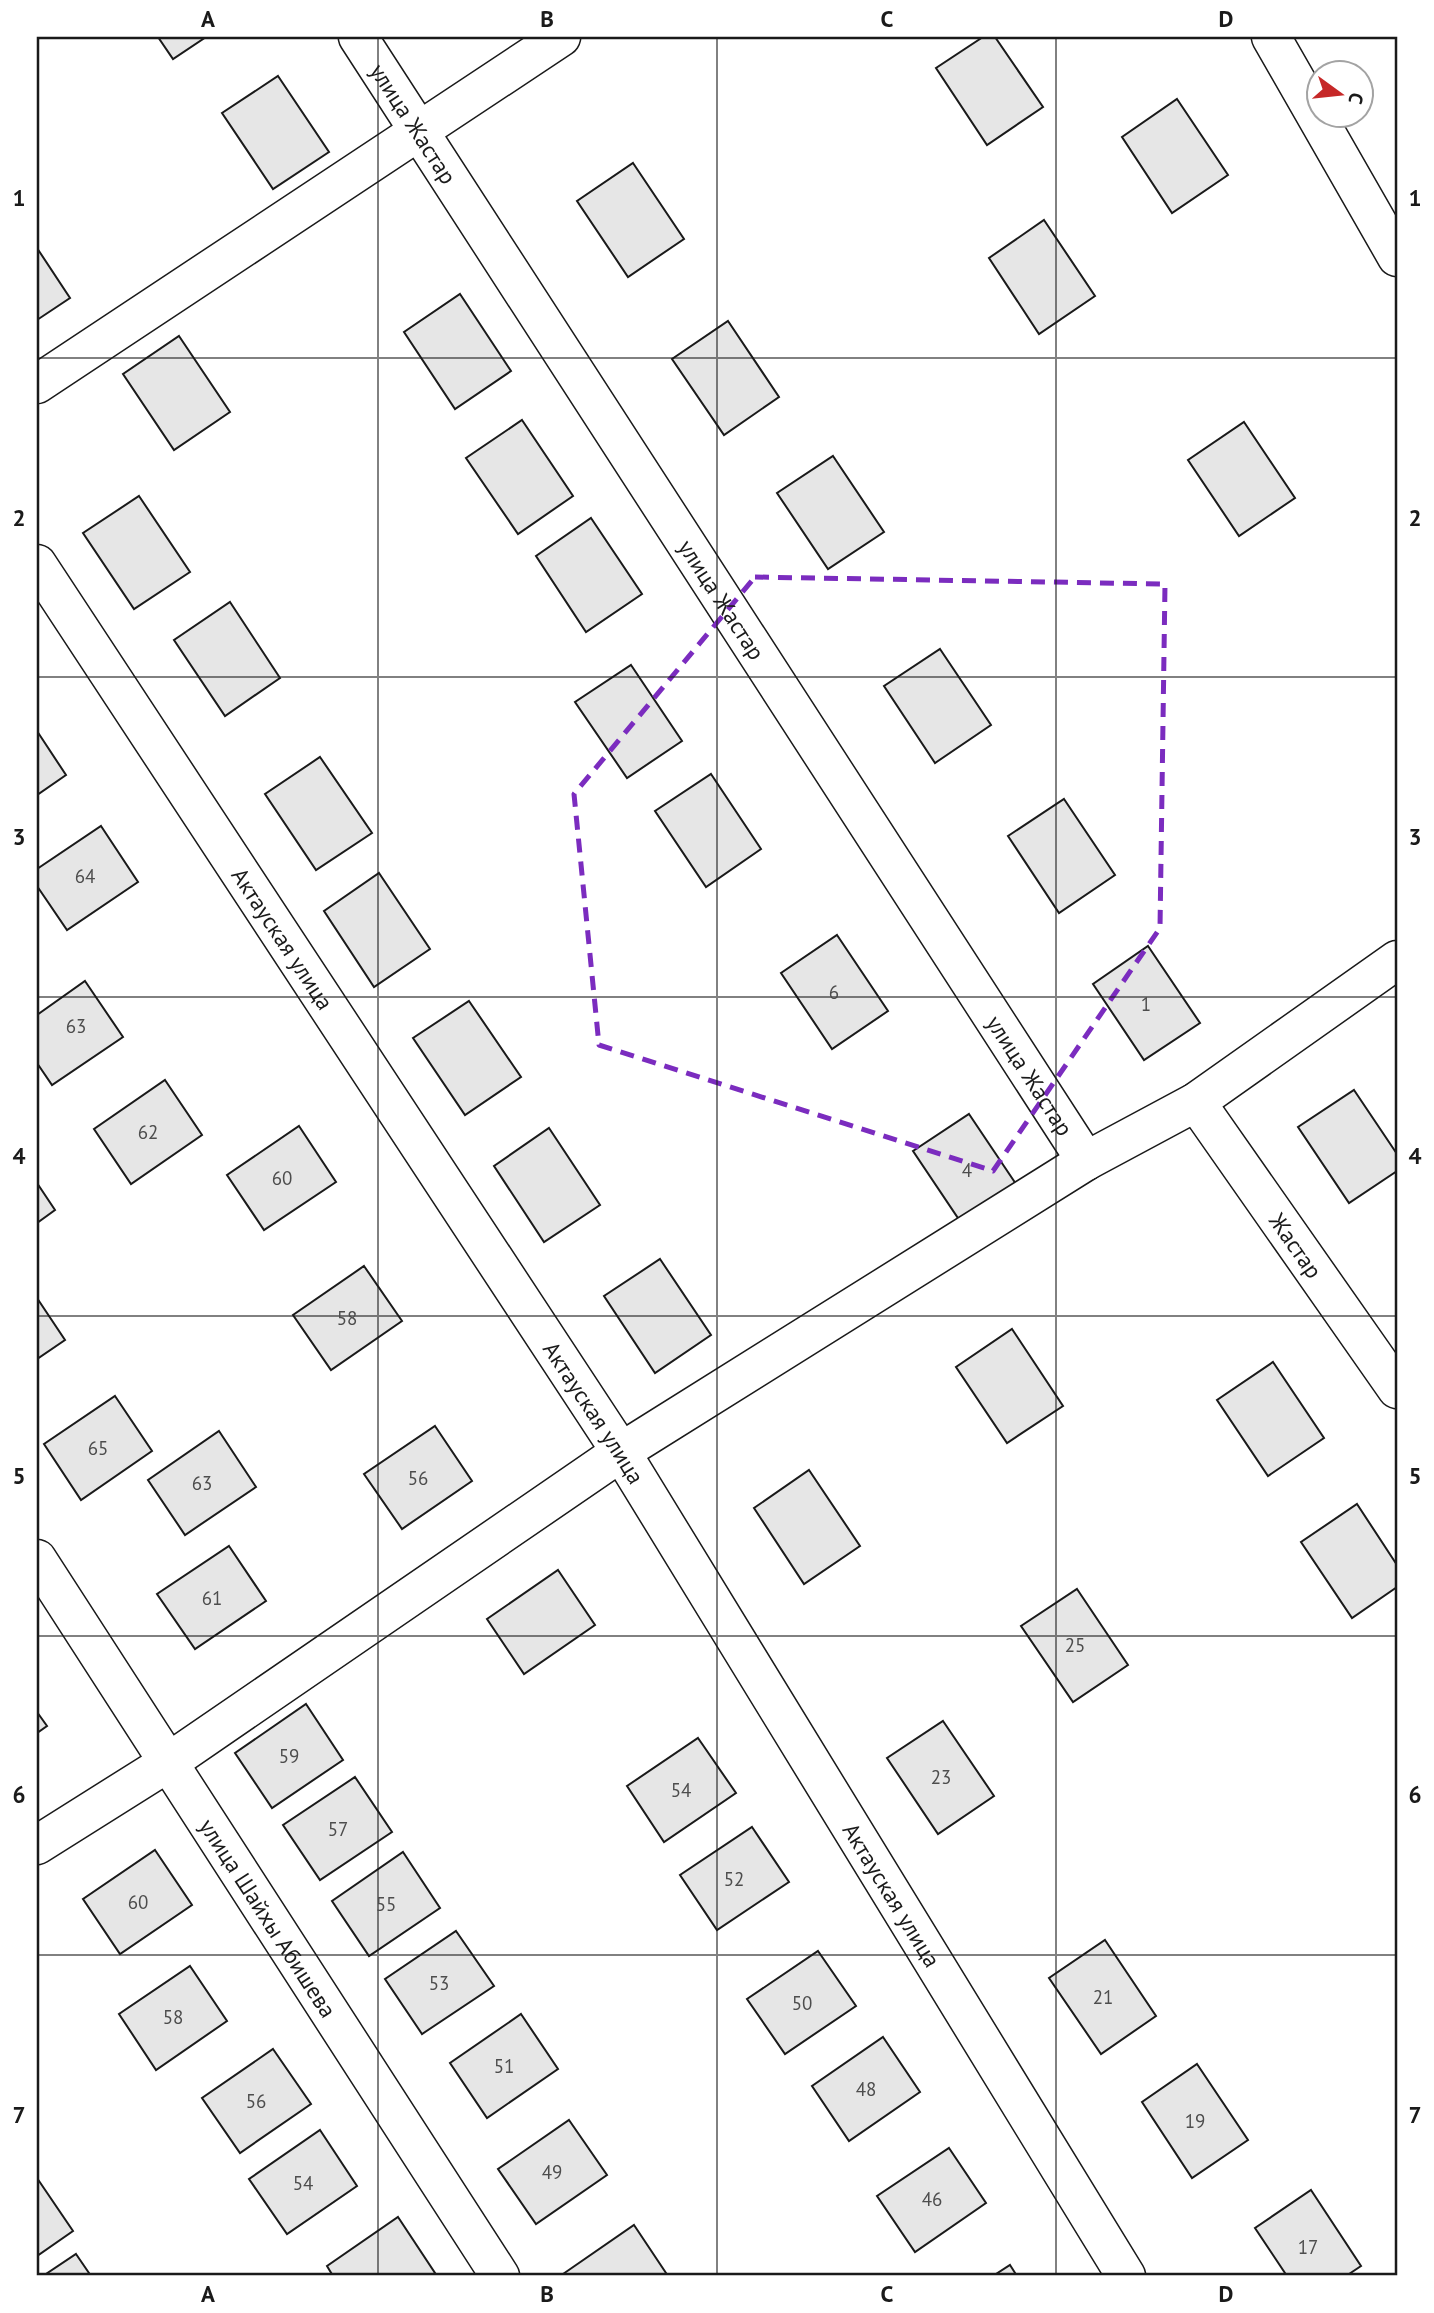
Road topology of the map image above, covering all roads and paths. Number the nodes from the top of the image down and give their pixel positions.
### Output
1 (358, 37) edge
2 (561, 37) edge
3 (1271, 37) edge
4 (418, 131) junction
5 (1397, 257) edge
6 (37, 384) edge
7 (37, 565) edge
8 (1397, 960) edge
9 (1196, 1102) junction
10 (1086, 1161) junction
11 (1397, 1390) edge
12 (621, 1452) junction
13 (37, 1559) edge
14 (169, 1762) junction
15 (37, 1845) edge
16 (500, 2276) edge
17 (1126, 2276) edge

1 - 4 street, улица Жастар
2 - 4 street
3 - 5 street
4 - 6 street
4 - 10 street, улица Жастар
7 - 12 street, Актауская улица
8 - 9 street
9 - 10 street
9 - 11 street, Жастар
10 - 12 street
12 - 14 street
12 - 17 street, Актауская улица
13 - 14 street, улица Шайхы Абишева
14 - 15 street
14 - 16 street, улица Шайхы Абишева

